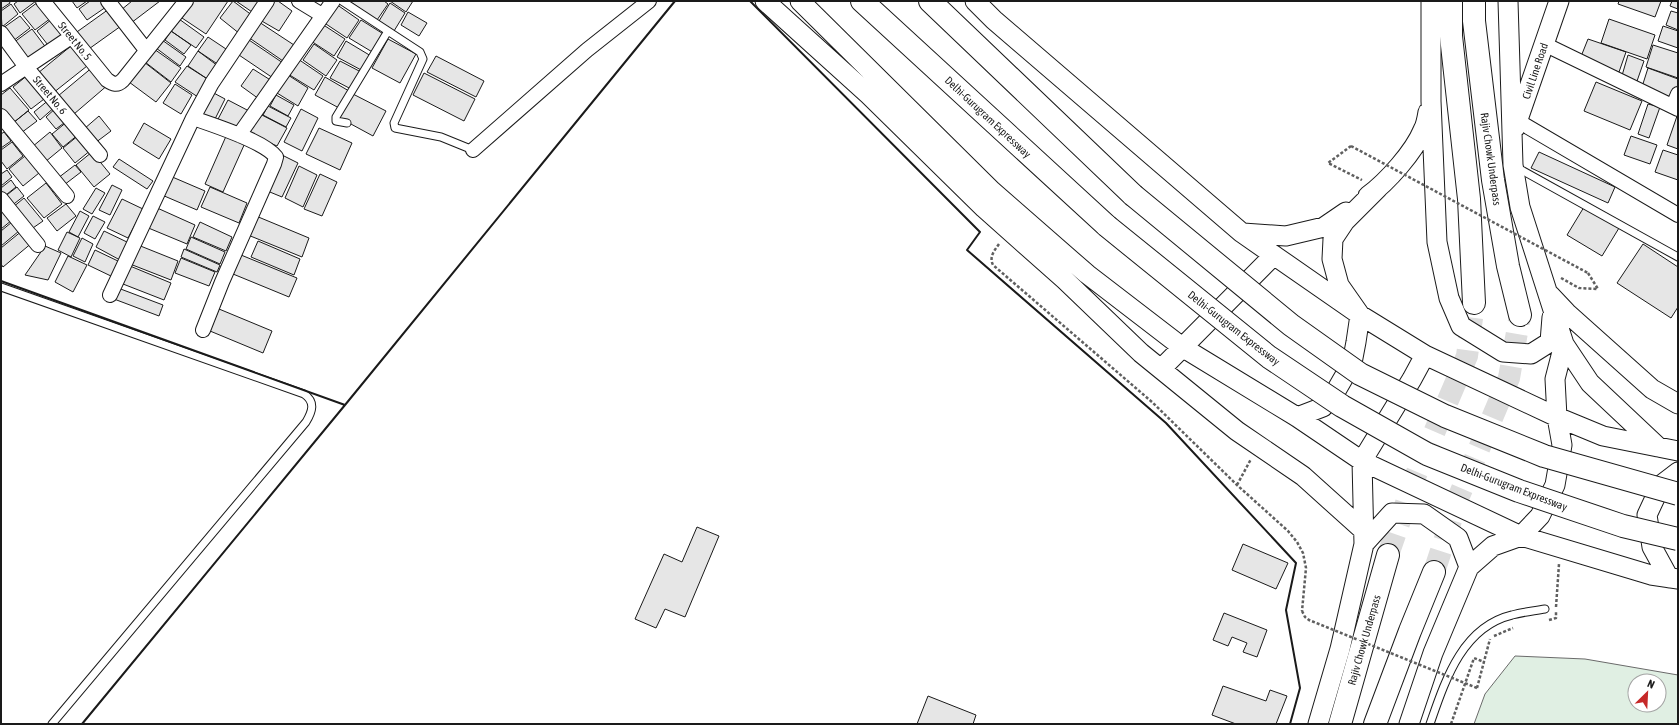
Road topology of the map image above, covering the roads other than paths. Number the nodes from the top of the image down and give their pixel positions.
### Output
1 (44, 1) edge
2 (108, 1) edge
3 (267, 1) edge
4 (299, 1) edge
5 (333, 1) edge
6 (342, 1) edge
7 (649, 1) edge
8 (765, 1) edge
9 (800, 1) edge
10 (862, 1) edge
11 (930, 1) edge
12 (975, 1) edge
13 (1431, 1) edge
14 (1451, 1) edge
15 (1474, 1) edge
16 (1508, 1) edge
17 (1559, 1) edge
18 (180, 4) edge
19 (322, 15) junction
20 (388, 31) junction
21 (1, 33) edge
22 (71, 37) junction
23 (1544, 44) junction
24 (146, 50) junction
25 (26, 67) junction
26 (1, 84) edge
27 (1431, 101) junction
28 (1676, 103) edge
29 (1, 116) edge
30 (193, 118) junction
31 (1518, 121) junction
32 (346, 124) dead end
33 (239, 135) junction
34 (1511, 141) junction
35 (473, 150) joint
36 (100, 155) dead end
37 (1512, 165) junction
38 (1378, 188) junction
39 (68, 196) dead end
40 (1, 200) edge
41 (1678, 215) edge
42 (1242, 233) junction
43 (38, 245) dead end
44 (1274, 255) junction
45 (1678, 257) edge
46 (1, 287) edge
47 (1546, 291) junction
48 (110, 295) dead end
49 (1474, 303) tunnel mouth
50 (1552, 310) junction
51 (1360, 315) junction
52 (1520, 315) tunnel mouth
53 (203, 330) dead end
54 (1564, 344) junction
55 (1182, 347) junction
56 (1425, 355) junction
57 (1161, 369) junction
58 (1678, 404) edge
59 (1297, 417) junction
60 (1557, 417) junction
61 (1658, 447) junction
62 (1678, 451) edge
63 (1362, 461) junction
64 (1678, 472) edge
65 (1678, 494) edge
66 (1521, 536) junction
67 (1364, 537) junction
68 (1678, 539) edge
69 (1388, 555) tunnel mouth
70 (1469, 566) junction
71 (1434, 572) tunnel mouth
72 (1673, 578) edge
73 (1545, 609) dead end
74 (52, 724) edge
75 (1318, 724) edge
76 (1340, 724) edge
77 (1375, 724) edge
78 (1409, 724) edge
79 (1430, 724) edge

1 - 22 street, Street No. 5
2 - 24 street
3 - 30 street
4 - 19 street
5 - 19 street
6 - 20 lane
7 - 35 street
8 - 57 main road
9 - 55 main road
10 - 68 main road, Delhi-Gurugram Expressway, bridge
11 - 65 main road, bridge
12 - 42 main road
13 - 27 main road
14 - 49 main road
15 - 52 main road, Rajiv Chowk Underpass
16 - 34 main road
17 - 23 main road, Civil Line Road
18 - 24 street
19 - 33 street
20 - 32 lane
20 - 35 lane
21 - 25 street, Street No. 6
22 - 24 street, Street No. 5
22 - 25 street
23 - 28 street
23 - 31 main road, Civil Line Road
25 - 26 street
25 - 36 street, Street No. 6
27 - 38 main road
27 - 50 main road
29 - 39 street
30 - 33 street
30 - 48 street
31 - 34 main road, Civil Line Road
31 - 41 street
33 - 53 street
34 - 37 main road
37 - 45 lane
37 - 47 main road
38 - 42 main road
38 - 51 main road
40 - 43 street
42 - 44 main road
44 - 51 main road
44 - 55 main road
46 - 74 lane
47 - 50 main road
47 - 58 main road
50 - 54 main road
51 - 56 main road
51 - 59 main road
54 - 60 main road
54 - 61 main road
55 - 57 main road
55 - 59 main road
56 - 60 main road
56 - 63 main road
57 - 67 main road
59 - 63 main road
60 - 61 main road
60 - 66 main road
61 - 62 main road
63 - 66 main road
63 - 67 main road
64 - 72 main road
66 - 70 main road
66 - 72 main road
67 - 70 main road
67 - 75 main road
69 - 76 main road, Rajiv Chowk Underpass
70 - 78 main road
71 - 77 main road
73 - 79 lane

